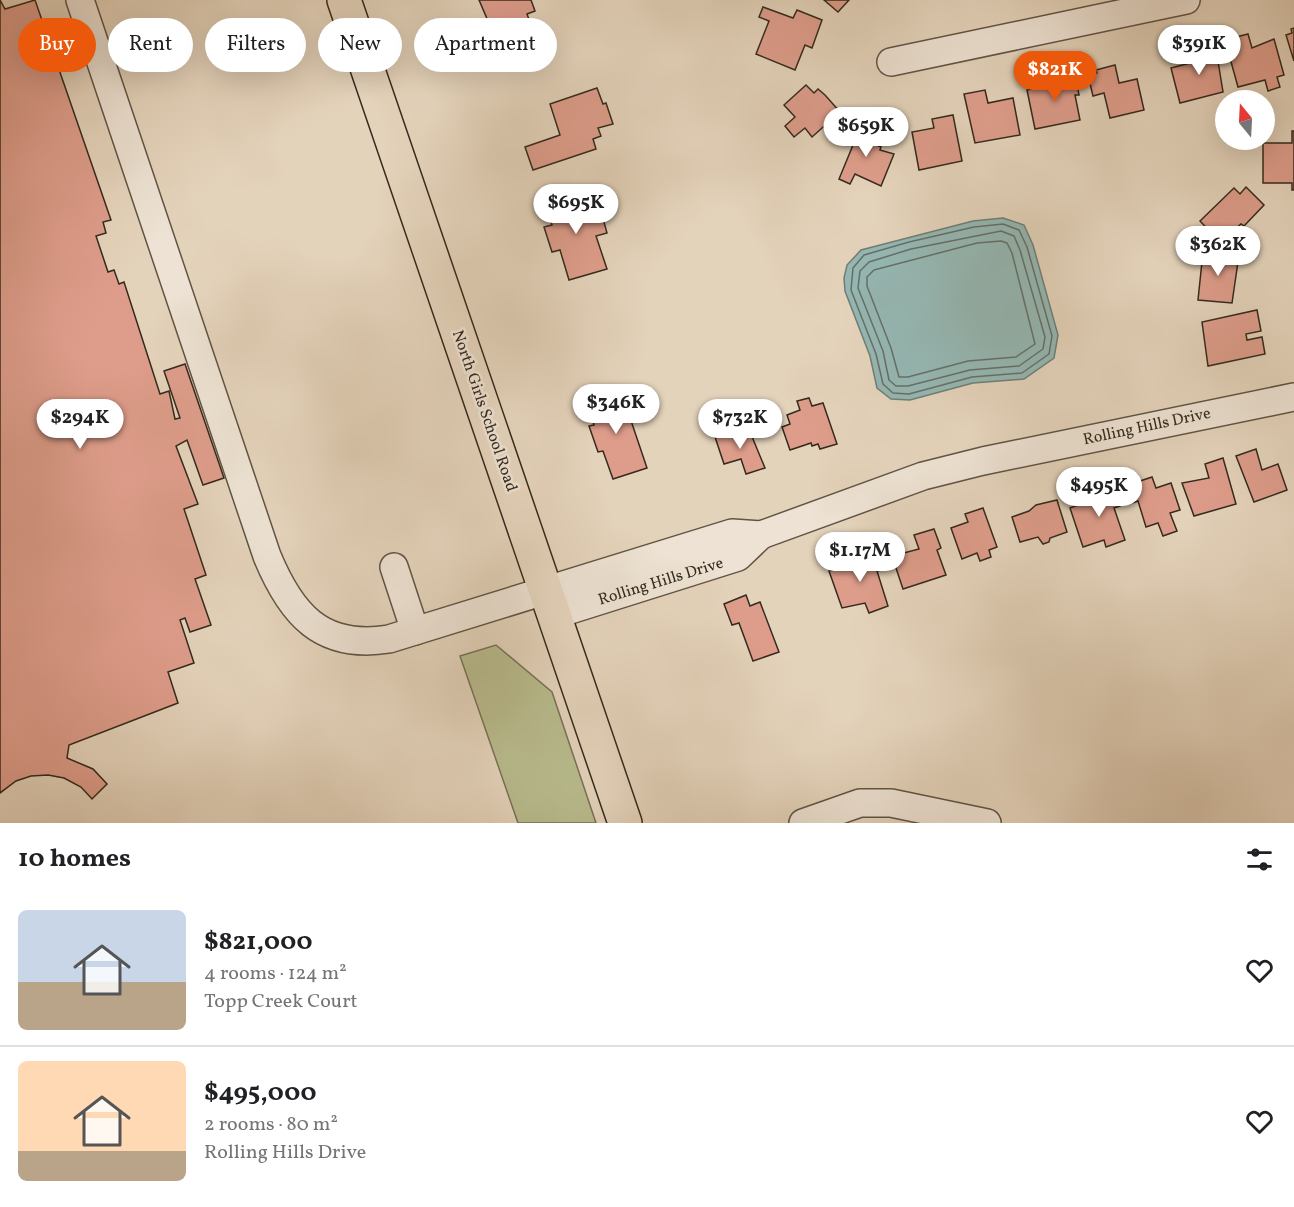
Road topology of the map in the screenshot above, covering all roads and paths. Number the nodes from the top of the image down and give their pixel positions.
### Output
1 (80, 0) edge
2 (344, 0) edge
3 (1186, 0) edge
4 (891, 62) dead end
5 (1294, 398) edge
6 (394, 567) dead end
7 (550, 603) junction
8 (415, 631) junction
9 (624, 823) edge
10 (803, 823) edge
11 (987, 823) edge

1 - 8 street, Rolling Hills Drive
2 - 7 main road, North Girls School Road
3 - 4 street
5 - 7 street, Rolling Hills Drive
6 - 8 street
7 - 8 street, Rolling Hills Drive
7 - 9 main road, North Girls School Road
10 - 11 street

